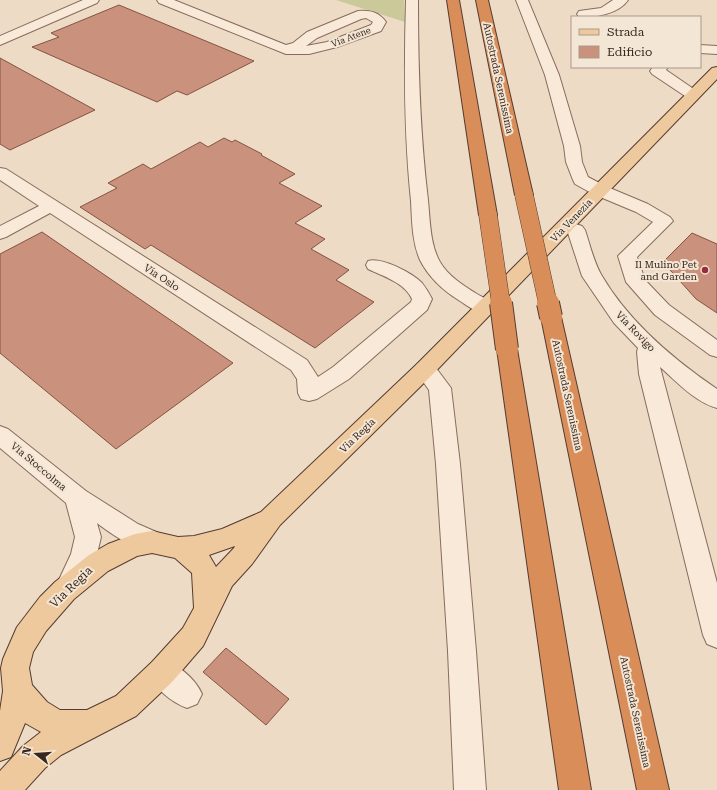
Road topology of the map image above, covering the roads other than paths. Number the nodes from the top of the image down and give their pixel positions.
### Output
1 (93, 0) edge
2 (163, 0) edge
3 (412, 0) edge
4 (453, 0) edge
5 (482, 0) edge
6 (522, 0) edge
7 (622, 0) edge
8 (583, 14) dead end
9 (0, 41) edge
10 (701, 49) edge
11 (286, 50) junction
12 (717, 50) edge
13 (660, 68) edge
14 (717, 71) edge
15 (693, 95) junction
16 (0, 173) edge
17 (600, 190) junction
18 (52, 206) junction
19 (566, 226) junction
20 (0, 233) edge
21 (375, 265) dead end
22 (486, 308) junction
23 (649, 347) junction
24 (717, 350) edge
25 (425, 369) junction
26 (717, 400) edge
27 (0, 434) edge
28 (77, 498) junction
29 (271, 518) junction
30 (152, 542) junction
31 (181, 548) junction
32 (70, 584) junction
33 (205, 611) junction
34 (717, 635) edge
35 (162, 672) junction
36 (18, 691) junction
37 (187, 694) dead end
38 (88, 724) junction
39 (0, 746) edge
40 (4, 790) edge
41 (470, 790) edge
42 (575, 790) edge
43 (653, 790) edge

1 - 9 street
2 - 11 street, Via Atene
3 - 22 street
4 - 42 highway, bridge
5 - 43 highway, Autostrada Serenissima, bridge
6 - 17 street
7 - 8 street
10 - 12 street
11 - 11 street, Via Atene
13 - 15 street
14 - 15 main road, Via Venezia
15 - 17 main road, Via Venezia
16 - 18 street, Via Oslo
17 - 19 main road, Via Venezia
17 - 24 street
18 - 20 street
18 - 21 street, Via Oslo
19 - 22 main road, Via Venezia
19 - 23 street, Via Rovigo
22 - 25 main road, Via Venezia
23 - 26 street, Via Rovigo
23 - 34 street
25 - 29 main road, Via Regia
25 - 41 street
27 - 28 street, Via Stoccolma
28 - 30 street, Via Stoccolma
28 - 32 street
29 - 31 main road, Via Regia
29 - 33 main road, Via Regia
30 - 31 main road, Via Regia
30 - 32 main road, Via Regia
31 - 33 main road, Via Regia
32 - 36 main road, Via Regia
33 - 35 main road, Via Regia
35 - 37 street
35 - 38 main road, Via Regia
36 - 38 main road, Via Regia
36 - 39 main road, Via Regia
38 - 40 main road, Via Regia

